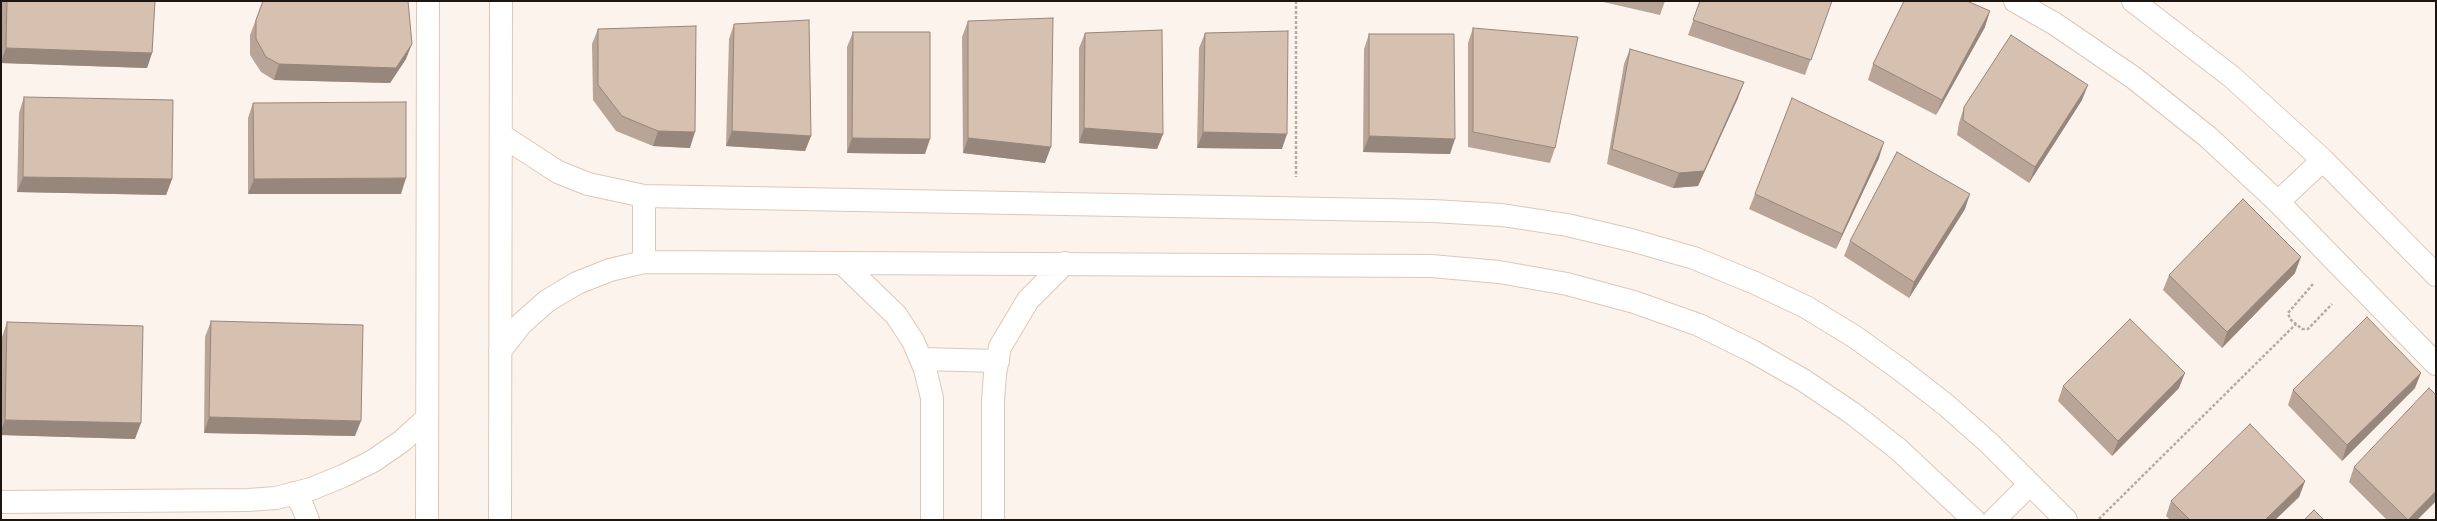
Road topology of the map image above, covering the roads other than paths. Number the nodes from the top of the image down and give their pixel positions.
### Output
1 (428, 1) edge
2 (502, 1) edge
3 (2015, 1) edge
4 (2133, 1) edge
5 (501, 135) junction
6 (2323, 160) junction
7 (644, 196) junction
8 (2278, 202) junction
9 (644, 262) junction
10 (842, 263) junction
11 (1065, 263) junction
12 (2436, 275) edge
13 (500, 351) junction
14 (921, 359) junction
15 (998, 361) junction
16 (2436, 364) edge
17 (428, 418) junction
18 (2030, 484) junction
19 (294, 493) junction
20 (3, 499) edge
21 (308, 520) edge
22 (426, 520) edge
23 (500, 520) edge
24 (932, 520) edge
25 (993, 520) edge
26 (1974, 520) edge
27 (1994, 520) edge
28 (2066, 520) edge

1 - 17 street
2 - 5 street
3 - 8 street
4 - 6 street
5 - 7 street
5 - 13 street
6 - 8 street
6 - 12 street
7 - 9 street
7 - 18 street
8 - 16 street
9 - 10 street
9 - 13 street
10 - 11 street
10 - 14 street
11 - 15 street
11 - 26 street
13 - 23 street
14 - 15 street
14 - 24 street
15 - 25 street
17 - 19 street
17 - 22 street
18 - 27 street
18 - 28 street
19 - 20 street
19 - 21 street

